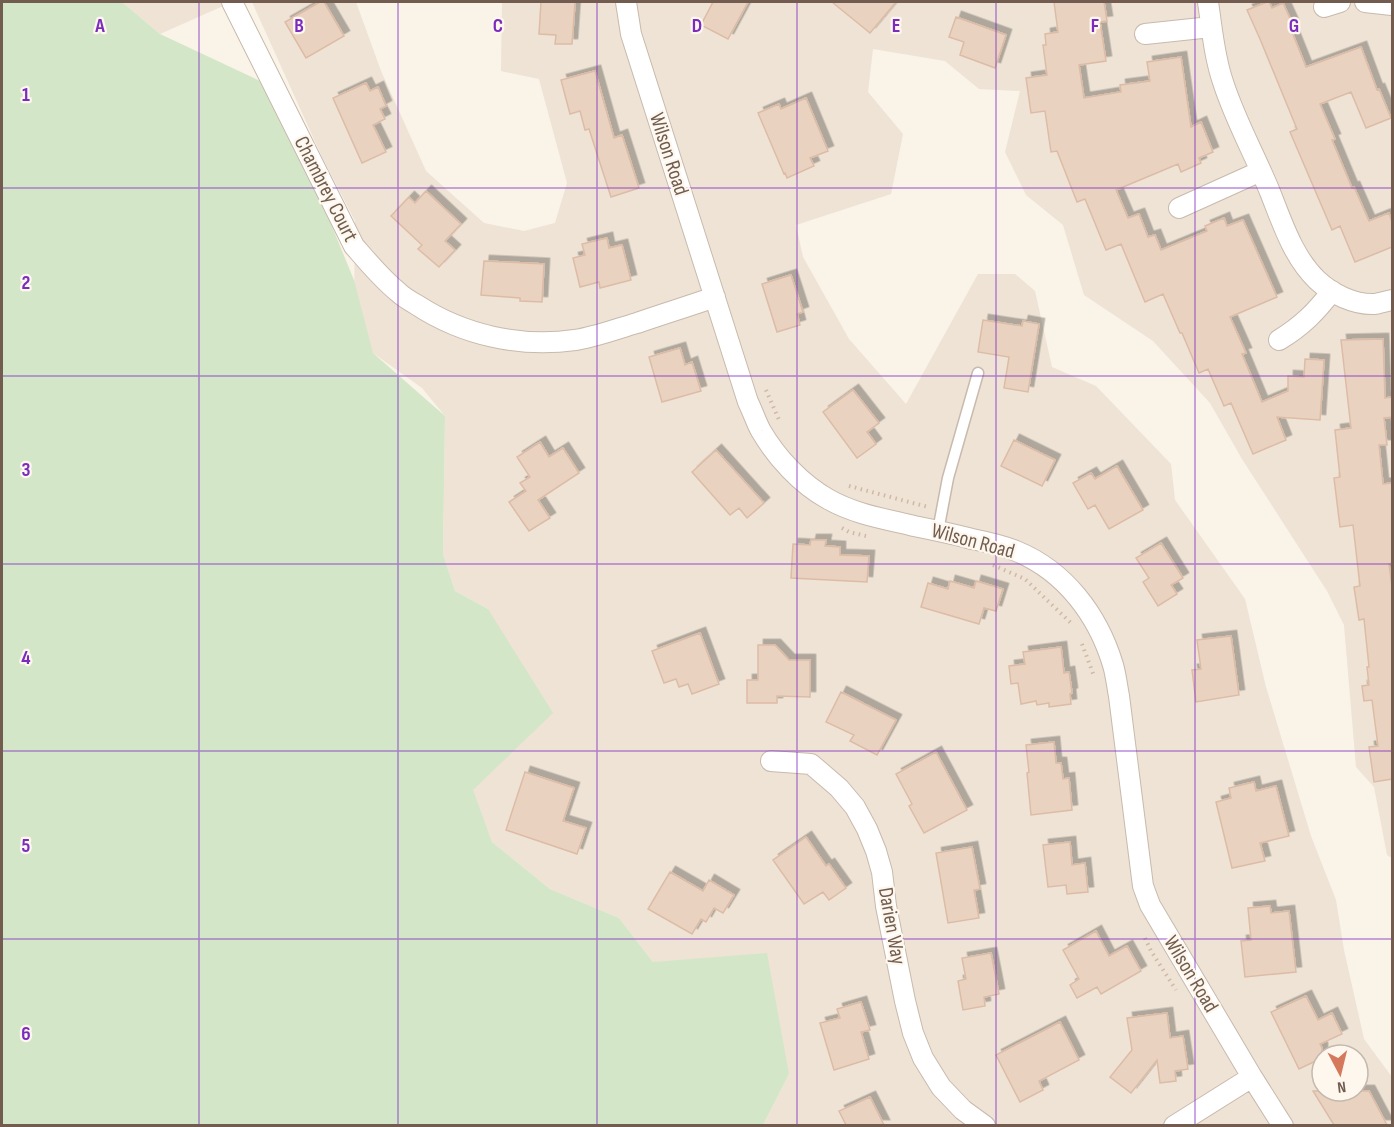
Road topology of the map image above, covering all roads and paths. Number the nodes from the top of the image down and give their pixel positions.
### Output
1 (232, 2) edge
2 (626, 2) edge
3 (1208, 2) edge
4 (1365, 2) edge
5 (1392, 6) edge
6 (1211, 27) junction
7 (1145, 34) dead end
8 (1261, 171) junction
9 (1179, 208) dead end
10 (1332, 291) junction
11 (715, 297) junction
12 (1392, 300) edge
13 (1280, 340) dead end
14 (978, 373) dead end
15 (766, 390) dead end
16 (784, 431) dead end
17 (845, 485) dead end
18 (942, 511) junction
19 (839, 526) dead end
20 (938, 531) junction
21 (872, 537) dead end
22 (986, 562) dead end
23 (1076, 628) dead end
24 (1080, 638) dead end
25 (1098, 686) dead end
26 (771, 761) dead end
27 (1143, 932) dead end
28 (1176, 990) dead end
29 (1252, 1077) junction
30 (985, 1125) edge
31 (1174, 1125) edge
32 (1283, 1125) edge

1 - 11 street, Chambrey Court
2 - 11 street, Wilson Road
3 - 6 street
4 - 5 street
6 - 7 street
6 - 8 street
8 - 9 street
8 - 10 street
10 - 12 street
10 - 13 street
11 - 20 street, Wilson Road
14 - 18 lane
15 - 16 path
17 - 18 path
18 - 20 lane
19 - 21 path
20 - 29 street, Wilson Road
22 - 23 path
24 - 25 path
26 - 30 street, Darien Way
27 - 28 path
29 - 31 street
29 - 32 street, Wilson Road

